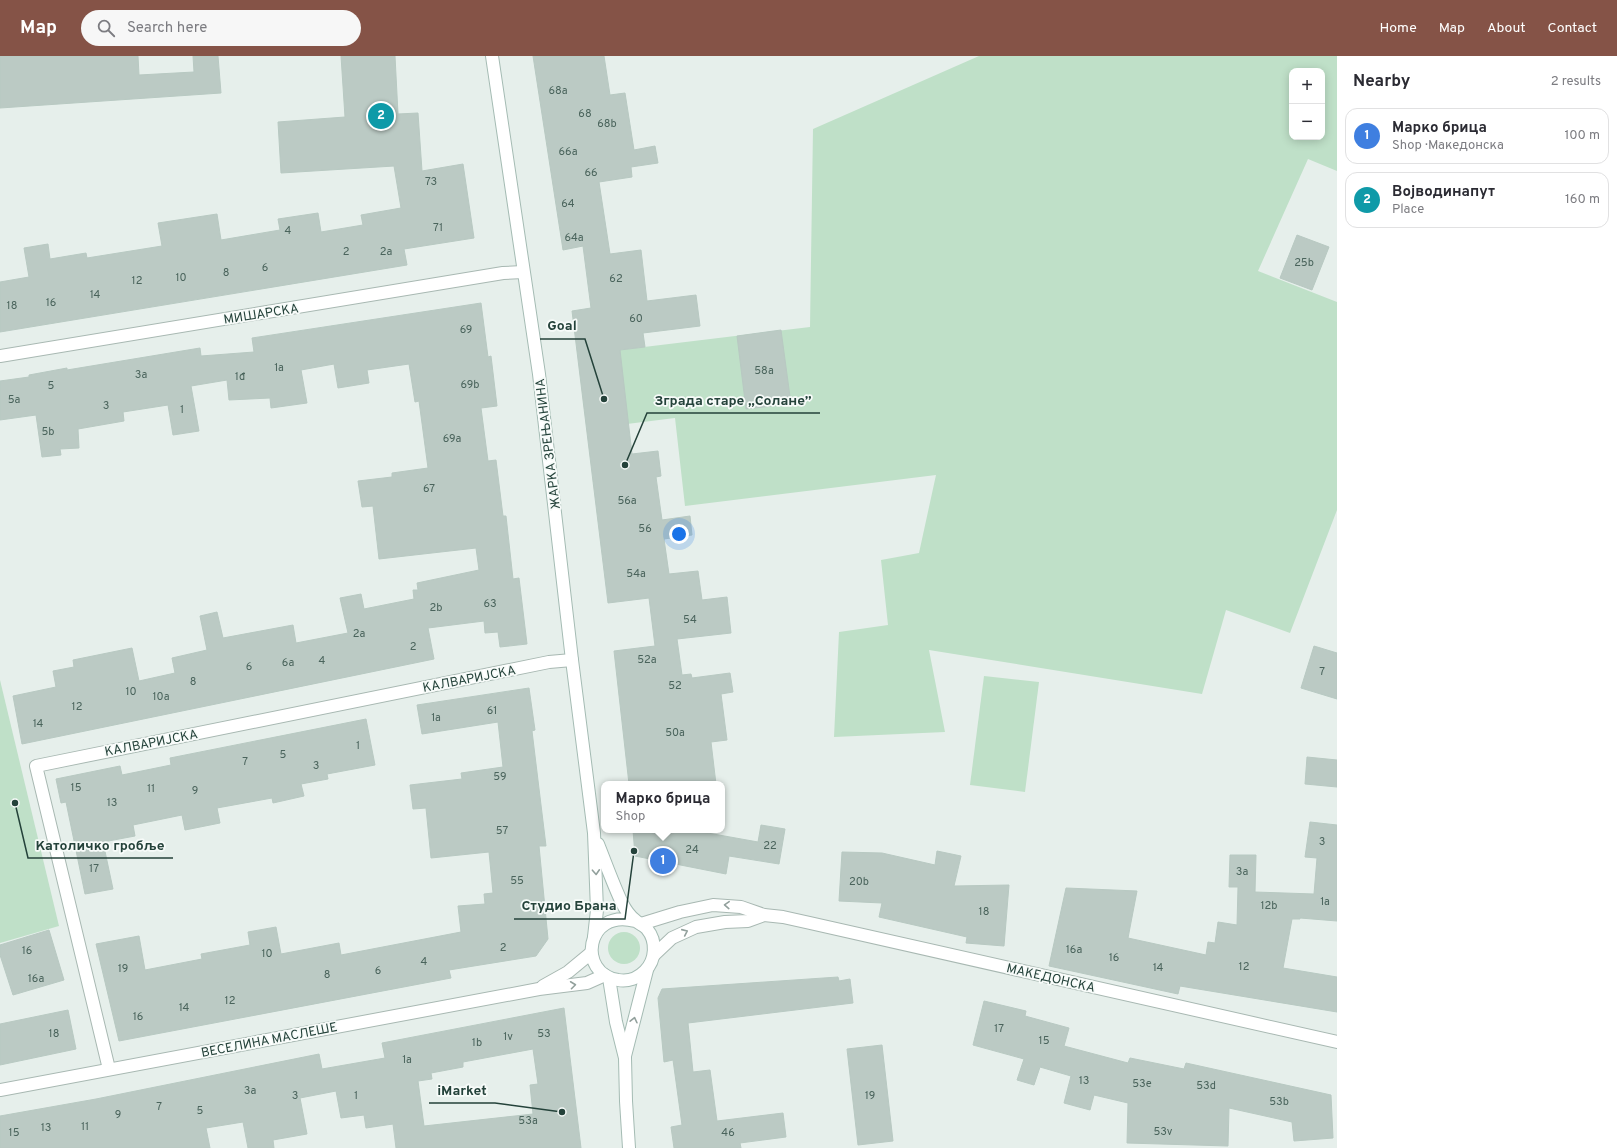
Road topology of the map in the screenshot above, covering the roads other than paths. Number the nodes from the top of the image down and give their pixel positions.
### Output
1 (492, 56) edge
2 (523, 272) junction
3 (0, 356) edge
4 (572, 660) junction
5 (594, 833) junction
6 (764, 915) junction
7 (638, 922) junction
8 (594, 937) junction
9 (592, 953) junction
10 (654, 955) junction
11 (648, 968) junction
12 (607, 977) junction
13 (539, 989) junction
14 (1337, 1042) edge
15 (625, 1058) junction
16 (109, 1069) junction
17 (0, 1090) edge
18 (629, 1148) edge

1 - 2 street, ЖАРКА ЗРЕЊАНИНА
2 - 3 street, МИШАРСКА
2 - 4 street, ЖАРКА ЗРЕЊАНИНА
4 - 5 street, ЖАРКА ЗРЕЊАНИНА
4 - 16 street, КАЛВАРИЈСКА
5 - 7 street, ЖАРКА ЗРЕЊАНИНА
5 -> 8 street, ЖАРКА ЗРЕЊАНИНА
6 -> 7 street, МАКЕДОНСКА
10 -> 6 street, МАКЕДОНСКА
6 - 14 street, МАКЕДОНСКА
7 - 8 street
7 - 10 street, ЖАРКА ЗРЕЊАНИНА
8 - 9 street, ЖАРКА ЗРЕЊАНИНА
9 - 12 street
9 - 13 street, ВЕСЕЛИНА МАСЛЕШЕ
10 - 11 street
11 - 12 street
15 -> 11 street
13 -> 12 street, ВЕСЕЛИНА МАСЛЕШЕ
12 - 15 street
13 - 16 street, ВЕСЕЛИНА МАСЛЕШЕ
15 - 18 street
16 - 17 street, ВЕСЕЛИНА МАСЛЕШЕ

